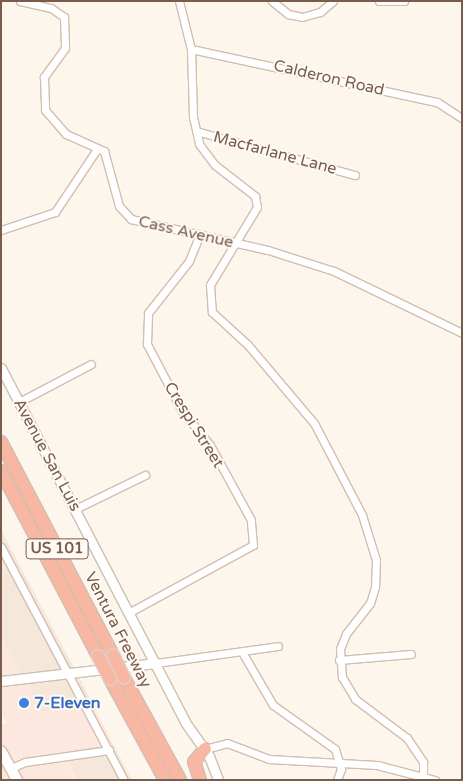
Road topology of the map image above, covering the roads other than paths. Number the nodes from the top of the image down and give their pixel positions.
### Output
1 (20, 1) edge
2 (179, 1) edge
3 (272, 1) edge
4 (333, 1) edge
5 (379, 1) edge
6 (404, 1) edge
7 (191, 49) junction
8 (462, 118) edge
9 (196, 131) junction
10 (97, 149) junction
11 (355, 175) dead end
12 (1, 230) edge
13 (199, 236) junction
14 (238, 244) junction
15 (462, 333) edge
16 (91, 364) dead end
17 (1, 368) edge
18 (19, 402) junction
19 (1, 442) edge
20 (1, 470) edge
21 (145, 475) dead end
22 (75, 509) junction
23 (1, 547) edge
24 (130, 612) junction
25 (278, 646) dead end
26 (242, 652) junction
27 (411, 654) dead end
28 (340, 660) junction
29 (156, 663) junction
30 (68, 673) junction
31 (1, 681) edge
32 (205, 749) junction
33 (109, 750) junction
34 (1, 751) edge
35 (340, 762) junction
36 (11, 768) junction
37 (423, 775) junction
38 (17, 780) edge
39 (124, 780) edge
40 (165, 780) edge
41 (180, 780) edge
42 (200, 780) edge
43 (218, 780) edge
44 (337, 780) edge
45 (435, 780) edge

1 - 10 street
2 - 7 street
3 - 4 street
5 - 6 street
7 - 8 street, Calderon Road
7 - 9 street
9 - 11 street, Macfarlane Lane
9 - 14 street
10 - 12 street
10 - 13 street, Cass Avenue
13 - 14 street, Cass Avenue
13 - 24 street, Crespi Street
14 - 15 street, Cass Avenue
14 - 28 street
16 - 18 street
17 - 18 street, Avenue San Luis
18 - 22 street, Avenue San Luis
19 - 41 highway, Ventura Freeway / US 101, bridge
20 - 40 highway, Ventura Freeway / US 101, bridge
21 - 22 street
22 - 24 street, Avenue San Luis
23 - 30 street
24 - 29 street, Avenue San Luis
25 - 26 street
26 - 29 street
26 - 35 street
27 - 28 street
28 - 37 street
29 - 30 street
29 - 32 street, Avenue San Luis
30 - 31 street
30 - 33 street
32 - 35 street
32 - 42 highway
32 - 43 street, Avenue San Luis
33 - 36 street
33 - 39 street
34 - 36 main road
35 - 37 street
35 - 44 street
36 - 38 main road
37 - 45 street

